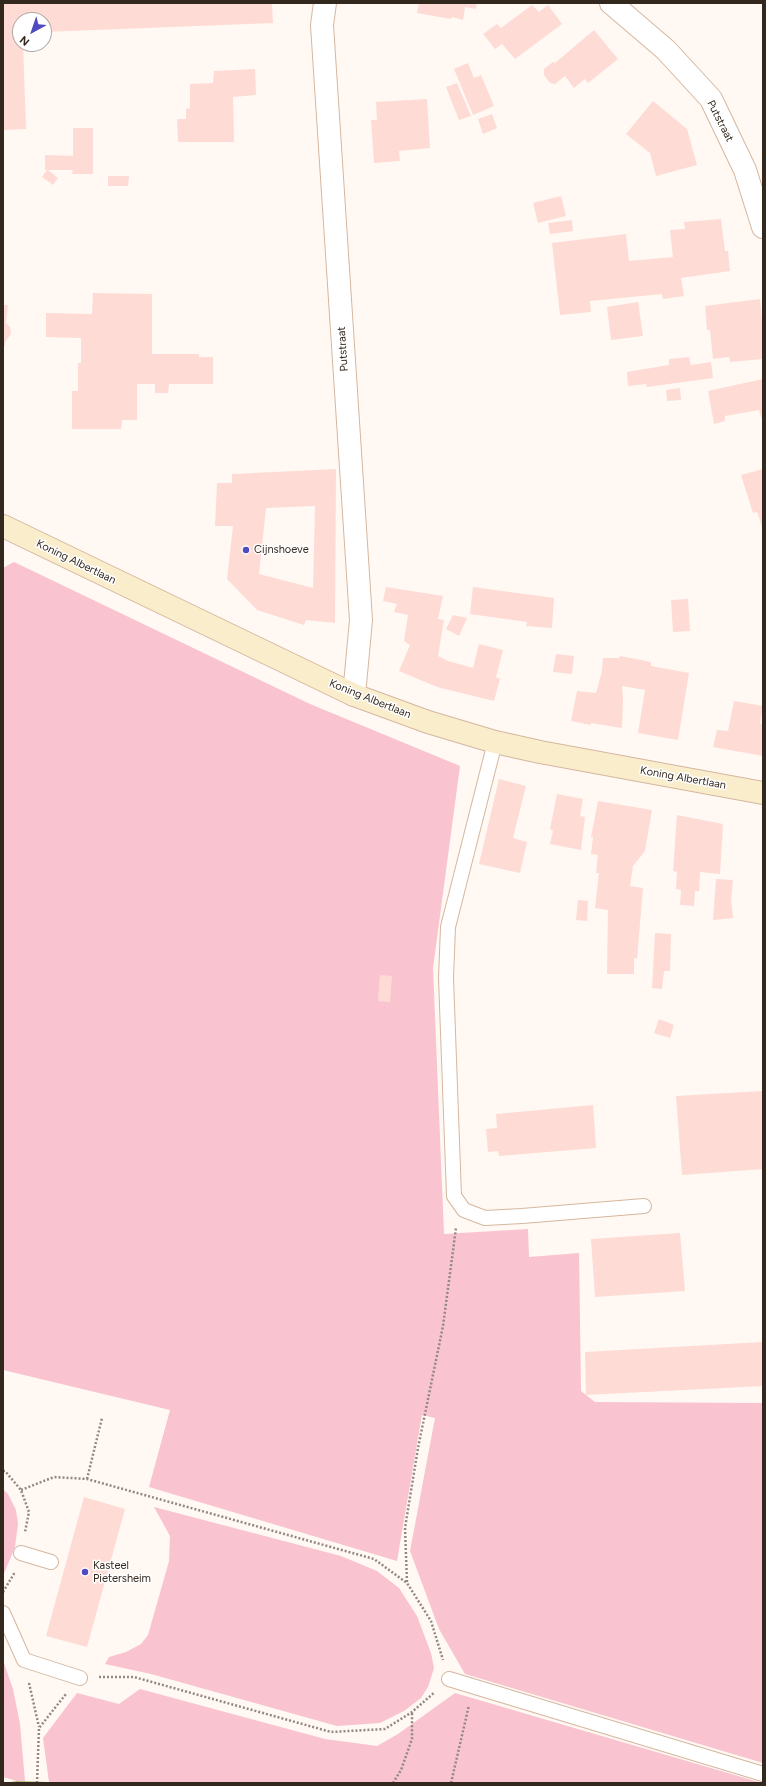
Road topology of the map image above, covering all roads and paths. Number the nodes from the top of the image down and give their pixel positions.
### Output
1 (324, 3) edge
2 (611, 3) edge
3 (763, 227) edge
4 (3, 526) edge
5 (354, 696) junction
6 (495, 742) junction
7 (763, 793) edge
8 (644, 1206) dead end
9 (464, 1210) junction
10 (102, 1418) dead end
11 (3, 1471) edge
12 (87, 1479) junction
13 (21, 1553) dead end
14 (51, 1562) dead end
15 (407, 1583) junction
16 (3, 1614) edge
17 (24, 1660) junction
18 (80, 1678) junction
19 (449, 1680) junction
20 (473, 1687) junction
21 (412, 1712) junction
22 (39, 1728) junction
23 (763, 1774) edge
24 (37, 1783) edge
25 (393, 1783) edge
26 (452, 1783) edge

1 - 5 street, Putstraat
2 - 3 street, Putstraat
4 - 5 street, Koning Albertlaan
5 - 6 street, Koning Albertlaan
6 - 7 street, Koning Albertlaan
6 - 9 lane
8 - 9 lane
9 - 15 path
10 - 12 path
11 - 12 path
12 - 15 path
13 - 14 lane
15 - 19 path
16 - 17 lane
17 - 18 lane
17 - 22 path
18 - 21 path
18 - 22 path
19 - 20 lane
19 - 21 path
20 - 23 lane
20 - 26 path
21 - 25 path
22 - 24 path

